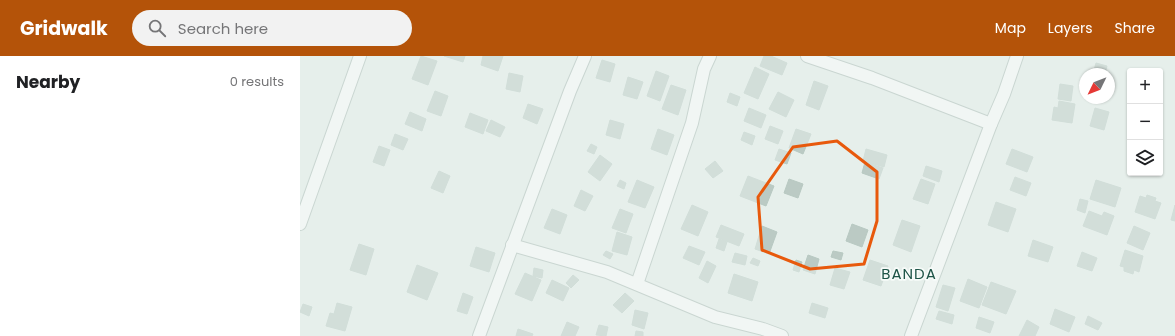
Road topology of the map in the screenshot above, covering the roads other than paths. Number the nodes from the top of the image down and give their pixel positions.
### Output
1 (360, 56) edge
2 (585, 56) edge
3 (710, 56) edge
4 (807, 56) edge
5 (1017, 56) edge
6 (991, 124) junction
7 (300, 224) edge
8 (512, 245) junction
9 (637, 284) junction
10 (762, 332) edge
11 (479, 336) edge
12 (782, 336) edge
13 (911, 336) edge

1 - 7 street
2 - 8 street
3 - 9 street
4 - 6 street
5 - 6 street
6 - 13 street
8 - 9 street
8 - 11 street
9 - 10 street
10 - 12 street

